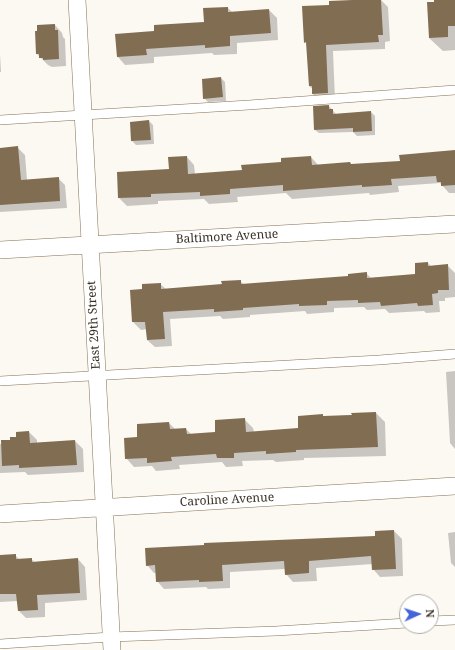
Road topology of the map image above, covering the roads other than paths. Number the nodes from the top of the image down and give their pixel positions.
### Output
1 (77, 0) edge
2 (455, 90) edge
3 (83, 115) junction
4 (0, 120) edge
5 (455, 224) edge
6 (90, 245) junction
7 (0, 250) edge
8 (455, 354) edge
9 (97, 375) junction
10 (0, 381) edge
11 (455, 486) edge
12 (104, 507) junction
13 (0, 514) edge
14 (455, 620) edge
15 (439, 621) edge
16 (399, 623) edge
17 (112, 643) edge
18 (0, 644) edge

1 - 3 street, East 29th Street
2 - 3 lane
3 - 4 lane
3 - 6 street, East 29th Street
5 - 6 street, Baltimore Avenue
6 - 7 street, Baltimore Avenue
6 - 9 street, East 29th Street
8 - 9 lane
9 - 10 lane
9 - 12 street, East 29th Street
11 - 12 street, Caroline Avenue
12 - 13 street, Caroline Avenue
12 - 17 street, East 29th Street
14 - 15 lane
16 - 17 lane
17 - 18 lane

